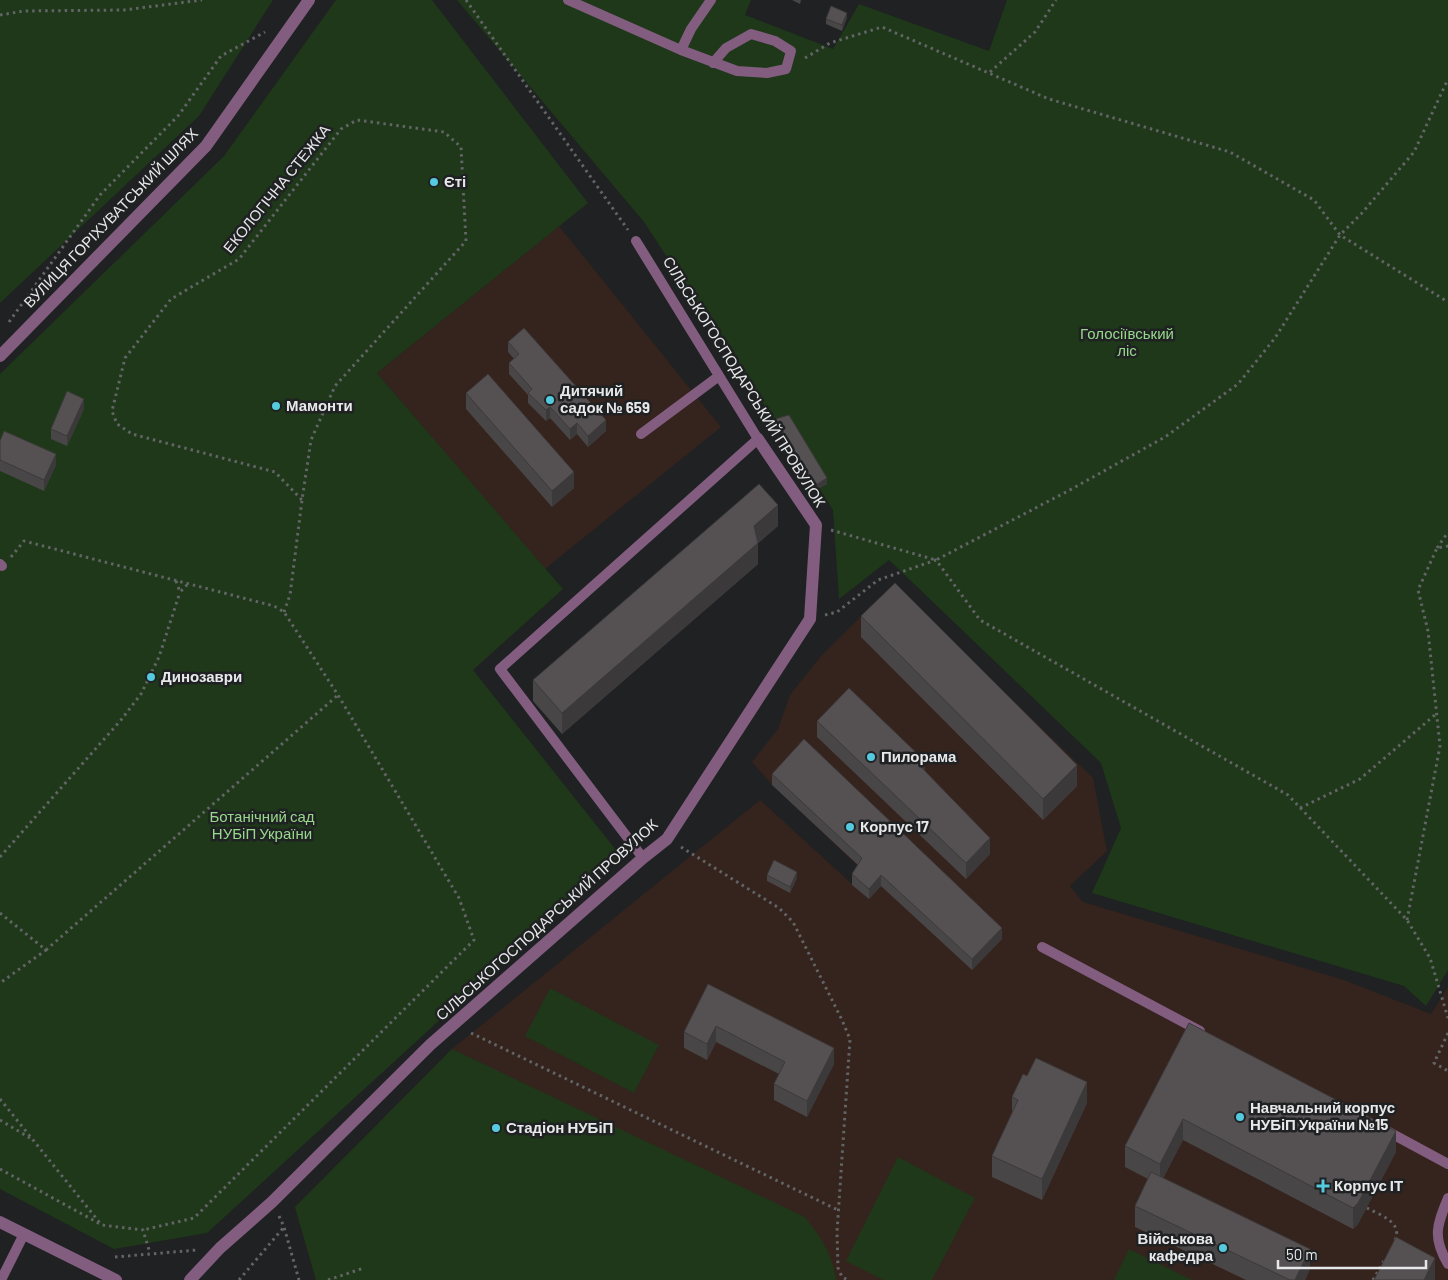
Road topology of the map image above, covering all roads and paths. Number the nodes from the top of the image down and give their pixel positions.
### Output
1 (202, 0) edge
2 (309, 0) edge
3 (466, 0) edge
4 (568, 0) edge
5 (711, 0) edge
6 (1056, 0) edge
7 (0, 15) edge
8 (272, 28) dead end
9 (680, 50) junction
10 (713, 63) junction
11 (786, 69) junction
12 (990, 72) junction
13 (1448, 79) edge
14 (1340, 235) junction
15 (636, 241) joint
16 (1448, 302) edge
17 (6, 326) dead end
18 (0, 356) edge
19 (719, 376) junction
20 (641, 434) dead end
21 (758, 439) junction
22 (302, 500) junction
23 (816, 525) junction
24 (1448, 532) edge
25 (1448, 546) edge
26 (1437, 548) junction
27 (936, 560) junction
28 (1, 565) edge
29 (176, 581) junction
30 (187, 584) junction
31 (180, 592) junction
32 (284, 612) junction
33 (810, 619) junction
34 (338, 695) junction
35 (1437, 714) junction
36 (1300, 808) junction
37 (667, 839) junction
38 (0, 857) edge
39 (643, 858) junction
40 (0, 913) edge
41 (1407, 920) junction
42 (1042, 947) dead end
43 (46, 950) junction
44 (0, 984) edge
45 (1448, 1018) edge
46 (472, 1033) dead end
47 (1448, 1033) edge
48 (1206, 1034) edge
49 (1448, 1071) edge
50 (0, 1099) edge
51 (0, 1120) edge
52 (1379, 1127) edge
53 (32, 1139) junction
54 (1448, 1164) edge
55 (0, 1169) edge
56 (1448, 1198) edge
57 (272, 1202) junction
58 (1367, 1208) edge
59 (838, 1210) junction
60 (0, 1222) edge
61 (102, 1225) junction
62 (284, 1227) junction
63 (143, 1230) junction
64 (24, 1234) junction
65 (1392, 1246) edge
66 (220, 1248) junction
67 (150, 1253) junction
68 (1388, 1254) edge
69 (115, 1258) dead end
70 (1448, 1264) edge
71 (364, 1268) dead end
72 (1, 1280) edge
73 (116, 1280) edge
74 (190, 1280) edge
75 (240, 1280) edge
76 (299, 1280) edge
77 (328, 1280) edge
78 (848, 1280) edge
79 (1373, 1280) edge

1 - 7 path
2 - 18 street, ВУЛИЦЯ ГОРІХУВАТСЬКИЙ ШЛЯХ
3 - 15 path
4 - 9 lane
5 - 9 lane
6 - 12 path
8 - 17 path
9 - 10 lane
10 - 11 lane
10 - 11 lane
11 - 12 path
12 - 14 path
13 - 14 path
14 - 16 path
14 - 27 path
15 - 19 lane, СІЛЬСЬКОГОСПОДАРСЬКИЙ ПРОВУЛОК
19 - 20 lane
19 - 21 lane, СІЛЬСЬКОГОСПОДАРСЬКИЙ ПРОВУЛОК
21 - 23 street, СІЛЬСЬКОГОСПОДАРСЬКИЙ ПРОВУЛОК
21 - 39 lane
22 - 22 path, ЕКОЛОГІЧНА СТЕЖКА
22 - 32 path, ЕКОЛОГІЧНА СТЕЖКА
23 - 27 path
23 - 33 street, СІЛЬСЬКОГОСПОДАРСЬКИЙ ПРОВУЛОК
24 - 26 path
25 - 26 path
26 - 35 path
27 - 33 path
27 - 36 path
28 - 29 path
29 - 30 path
29 - 31 path
30 - 31 path
30 - 32 path
31 - 38 path
32 - 34 path
33 - 37 street, СІЛЬСЬКОГОСПОДАРСЬКИЙ ПРОВУЛОК
34 - 43 path
34 - 63 path
35 - 36 path
35 - 41 path
36 - 41 path
37 - 39 street, СІЛЬСЬКОГОСПОДАРСЬКИЙ ПРОВУЛОК
37 - 59 path
39 - 57 street, СІЛЬСЬКОГОСПОДАРСЬКИЙ ПРОВУЛОК
40 - 43 path
41 - 45 path
42 - 48 lane
43 - 44 path
46 - 59 path
47 - 49 path
50 - 53 path
51 - 53 path
52 - 54 lane
53 - 61 path
55 - 61 path
56 - 70 lane
57 - 62 path
57 - 66 street, СІЛЬСЬКОГОСПОДАРСЬКИЙ ПРОВУЛОК
58 - 65 path
59 - 78 path
60 - 64 street
61 - 63 path
62 - 75 path
62 - 76 path
63 - 67 path
64 - 72 lane
64 - 73 street
66 - 67 path
66 - 74 street, СІЛЬСЬКОГОСПОДАРСЬКИЙ ПРОВУЛОК
67 - 69 path
68 - 79 path
71 - 77 path

